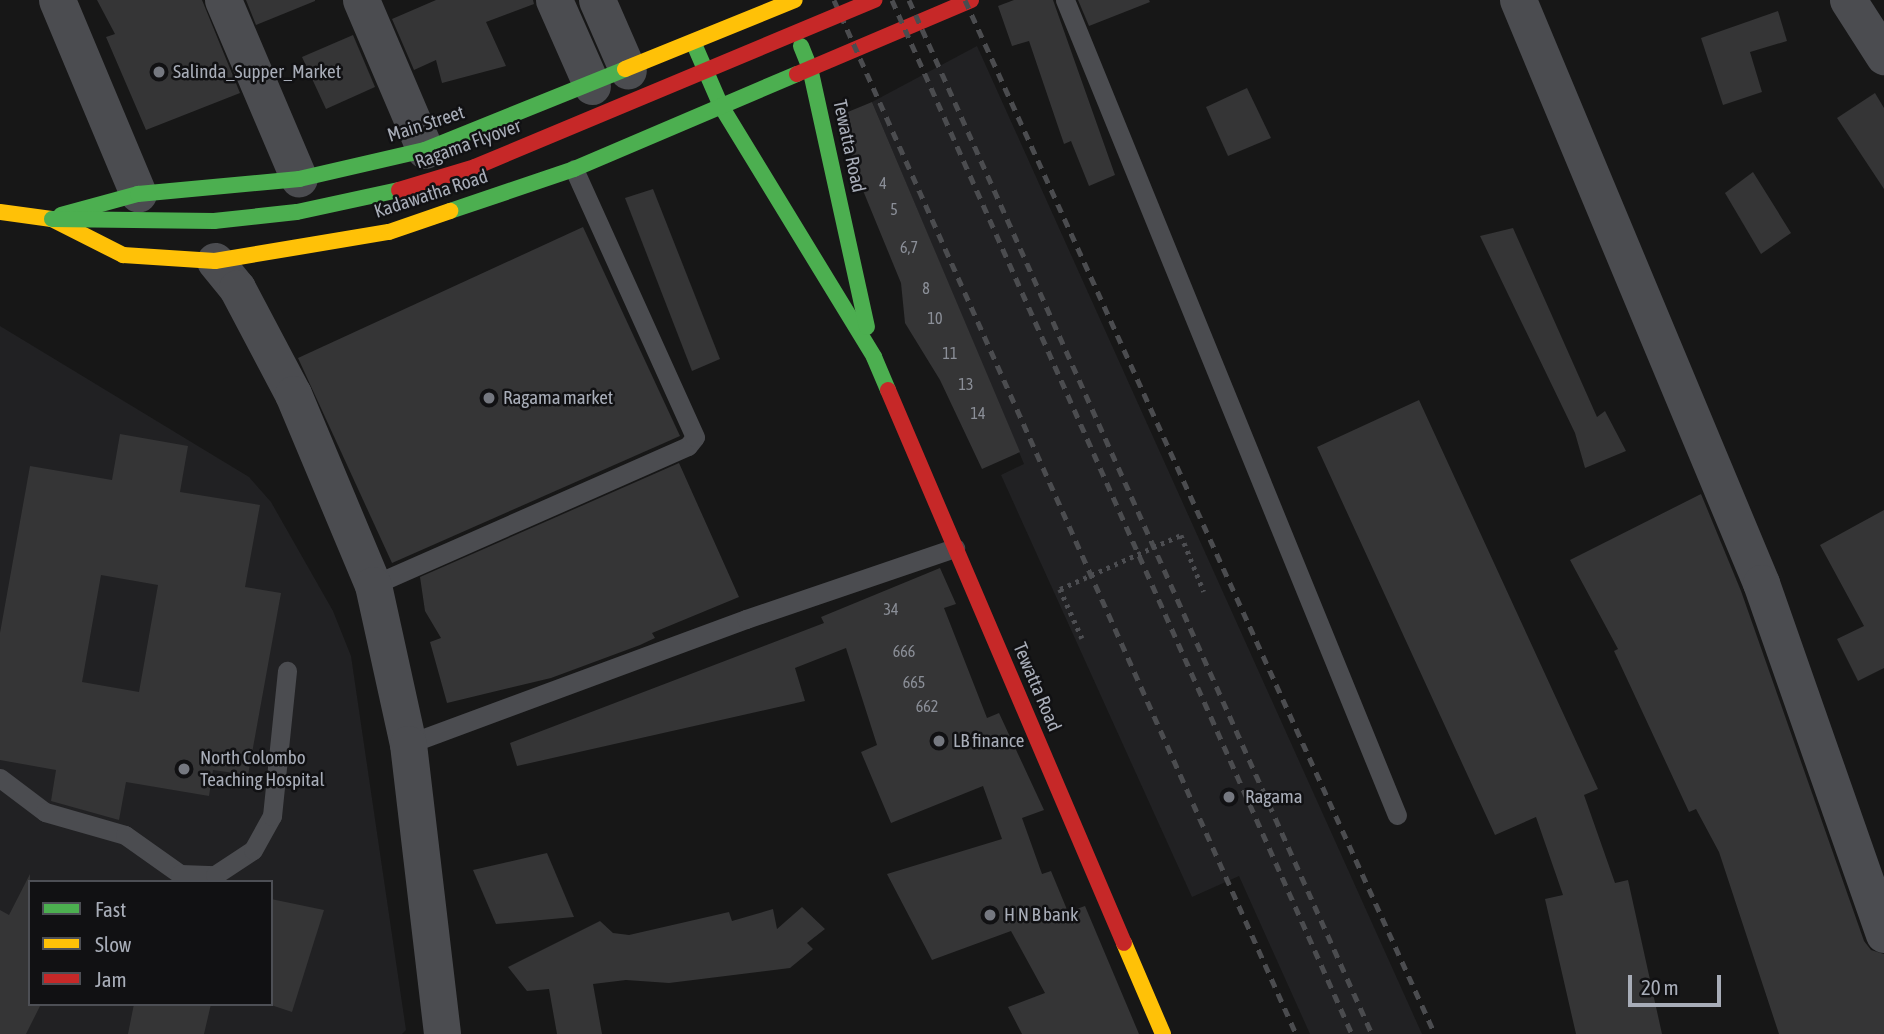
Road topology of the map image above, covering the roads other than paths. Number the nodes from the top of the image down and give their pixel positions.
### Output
1 (57, 0) edge
2 (223, 0) edge
3 (361, 0) edge
4 (554, 0) edge
5 (597, 0) edge
6 (875, 0) edge
7 (971, 0) edge
8 (1065, 0) edge
9 (1518, 0) edge
10 (1848, 0) edge
11 (789, 2) edge
12 (694, 44) junction
13 (1884, 56) edge
14 (810, 68) junction
15 (628, 71) junction
16 (592, 86) junction
17 (721, 106) junction
18 (425, 150) junction
19 (574, 169) junction
20 (299, 178) junction
21 (138, 194) junction
22 (0, 212) edge
23 (52, 219) junction
24 (215, 261) junction
25 (874, 357) junction
26 (955, 548) junction
27 (373, 585) junction
28 (287, 671) dead end
29 (408, 744) junction
30 (0, 778) edge
31 (1397, 815) dead end
32 (1884, 934) edge
33 (442, 1034) edge
34 (1163, 1034) edge

1 - 21 street
2 - 20 street
3 - 18 street
4 - 16 street
5 - 15 street
6 - 23 main road, Ragama Flyover, bridge
7 - 14 main road, Kadawatha Road
8 - 31 lane
9 - 32 street
10 - 13 street
11 - 12 main road, Main Street
11 - 14 main road, Tewatta Road
12 - 15 main road, Main Street
12 - 17 main road, Tewatta Road
14 - 17 main road, Kadawatha Road
14 - 25 main road, Tewatta Road
15 - 16 main road, Main Street
16 - 18 main road, Main Street
17 - 19 main road, Kadawatha Road
17 - 25 main road, Tewatta Road
18 - 20 main road, Main Street
19 - 24 main road, Kadawatha Road
19 - 27 lane
20 - 21 main road, Main Street
21 - 23 main road, Main Street
22 - 23 main road
23 - 24 main road, Kadawatha Road
24 - 27 street
25 - 26 main road, Tewatta Road
26 - 29 lane
26 - 34 main road, Tewatta Road
27 - 29 street
28 - 30 lane
29 - 33 street

